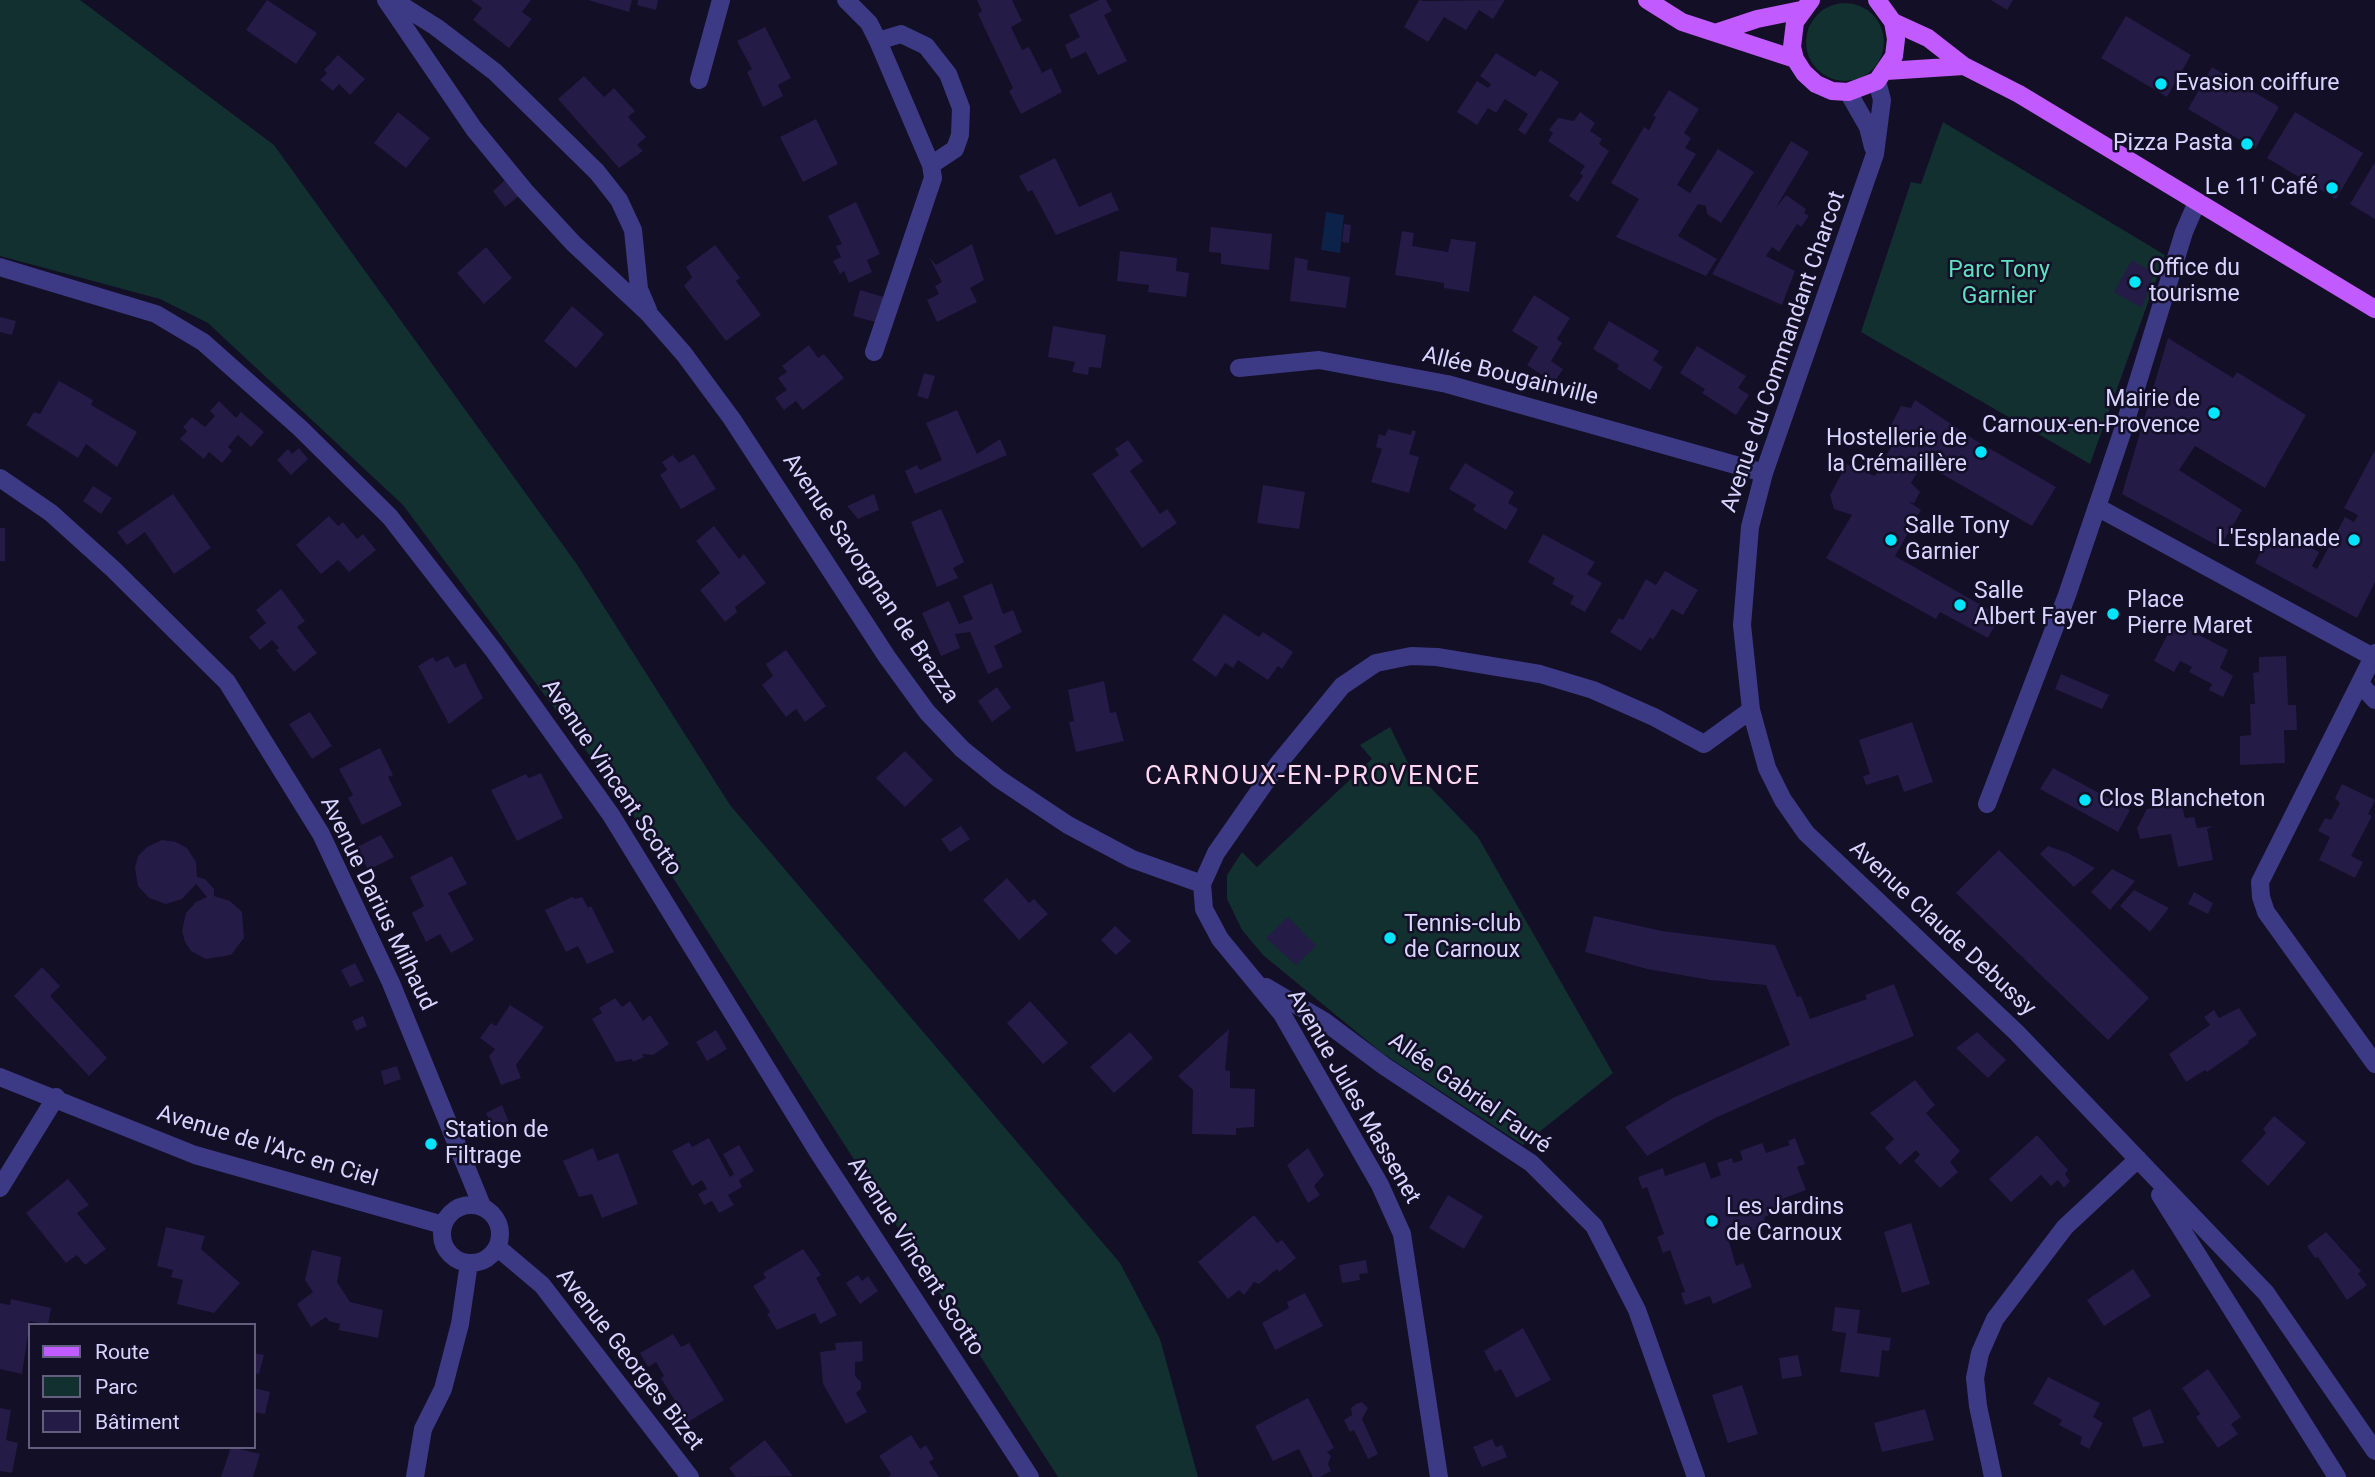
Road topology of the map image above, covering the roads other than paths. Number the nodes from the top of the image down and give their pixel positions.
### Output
1 (386, 0) edge
2 (393, 0) edge
3 (722, 0) edge
4 (846, 0) edge
5 (1647, 0) edge
6 (1877, 0) edge
7 (1807, 3) edge
8 (1893, 22) junction
9 (1718, 32) junction
10 (878, 41) junction
11 (1795, 59) junction
12 (1964, 66) junction
13 (1881, 76) junction
14 (699, 80) dead end
15 (1848, 92) junction
16 (1875, 154) junction
17 (932, 165) junction
18 (2197, 202) junction
19 (0, 267) edge
20 (2375, 309) edge
21 (649, 314) junction
22 (874, 352) dead end
23 (1239, 368) dead end
24 (1764, 473) junction
25 (0, 478) edge
26 (2097, 507) junction
27 (2374, 655) edge
28 (2360, 684) junction
29 (2375, 700) edge
30 (1751, 710) junction
31 (1987, 803) dead end
32 (1202, 884) junction
33 (1254, 980) junction
34 (2375, 1064) edge
35 (0, 1077) edge
36 (56, 1097) junction
37 (2138, 1159) junction
38 (0, 1188) edge
39 (482, 1206) junction
40 (443, 1225) junction
41 (497, 1247) junction
42 (470, 1263) junction
43 (2266, 1293) junction
44 (2243, 1322) junction
45 (2375, 1451) edge
46 (415, 1477) edge
47 (690, 1477) edge
48 (1030, 1477) edge
49 (1439, 1477) edge
50 (1696, 1477) edge
51 (1993, 1477) edge
52 (2337, 1477) edge

1 - 21 street, Avenue Savorgnan de Brazza
2 - 21 street, Avenue Savorgnan de Brazza
3 - 14 street
4 - 10 street
5 - 9 main road
6 - 8 main road
7 - 9 main road
7 - 11 main road
8 - 12 main road
8 - 13 main road
9 - 11 main road
10 - 17 street
10 - 17 street
11 - 15 main road
12 - 13 main road
12 - 18 main road
13 - 15 main road
13 - 16 street, Avenue du Commandant Charcot
15 - 16 street
16 - 24 street, Avenue du Commandant Charcot
17 - 22 street
18 - 20 main road
18 - 26 street
19 - 48 street, Avenue Vincent Scotto
21 - 32 street, Avenue Savorgnan de Brazza
23 - 24 street, Allée Bougainville
24 - 30 street, Avenue du Commandant Charcot
25 - 39 street, Avenue Darius Milhaud
26 - 27 street
26 - 31 street
27 - 28 street
28 - 29 street
28 - 34 street
30 - 32 street
30 - 37 street, Avenue Claude Debussy
32 - 33 street, Avenue Jules Massenet
33 - 49 street, Avenue Jules Massenet
33 - 50 street, Allée Gabriel Fauré
35 - 36 street, Avenue de l'Arc en Ciel
36 - 38 street
36 - 40 street, Avenue de l'Arc en Ciel
37 - 43 street, Avenue Claude Debussy
37 - 44 street, Avenue Claude Debussy
37 - 51 street
39 - 40 street
39 - 41 street
40 - 42 street
41 - 42 street
41 - 47 street, Avenue Georges Bizet
42 - 46 street
43 - 44 street
43 - 45 street, Avenue Claude Debussy
44 - 52 street, Avenue Claude Debussy

